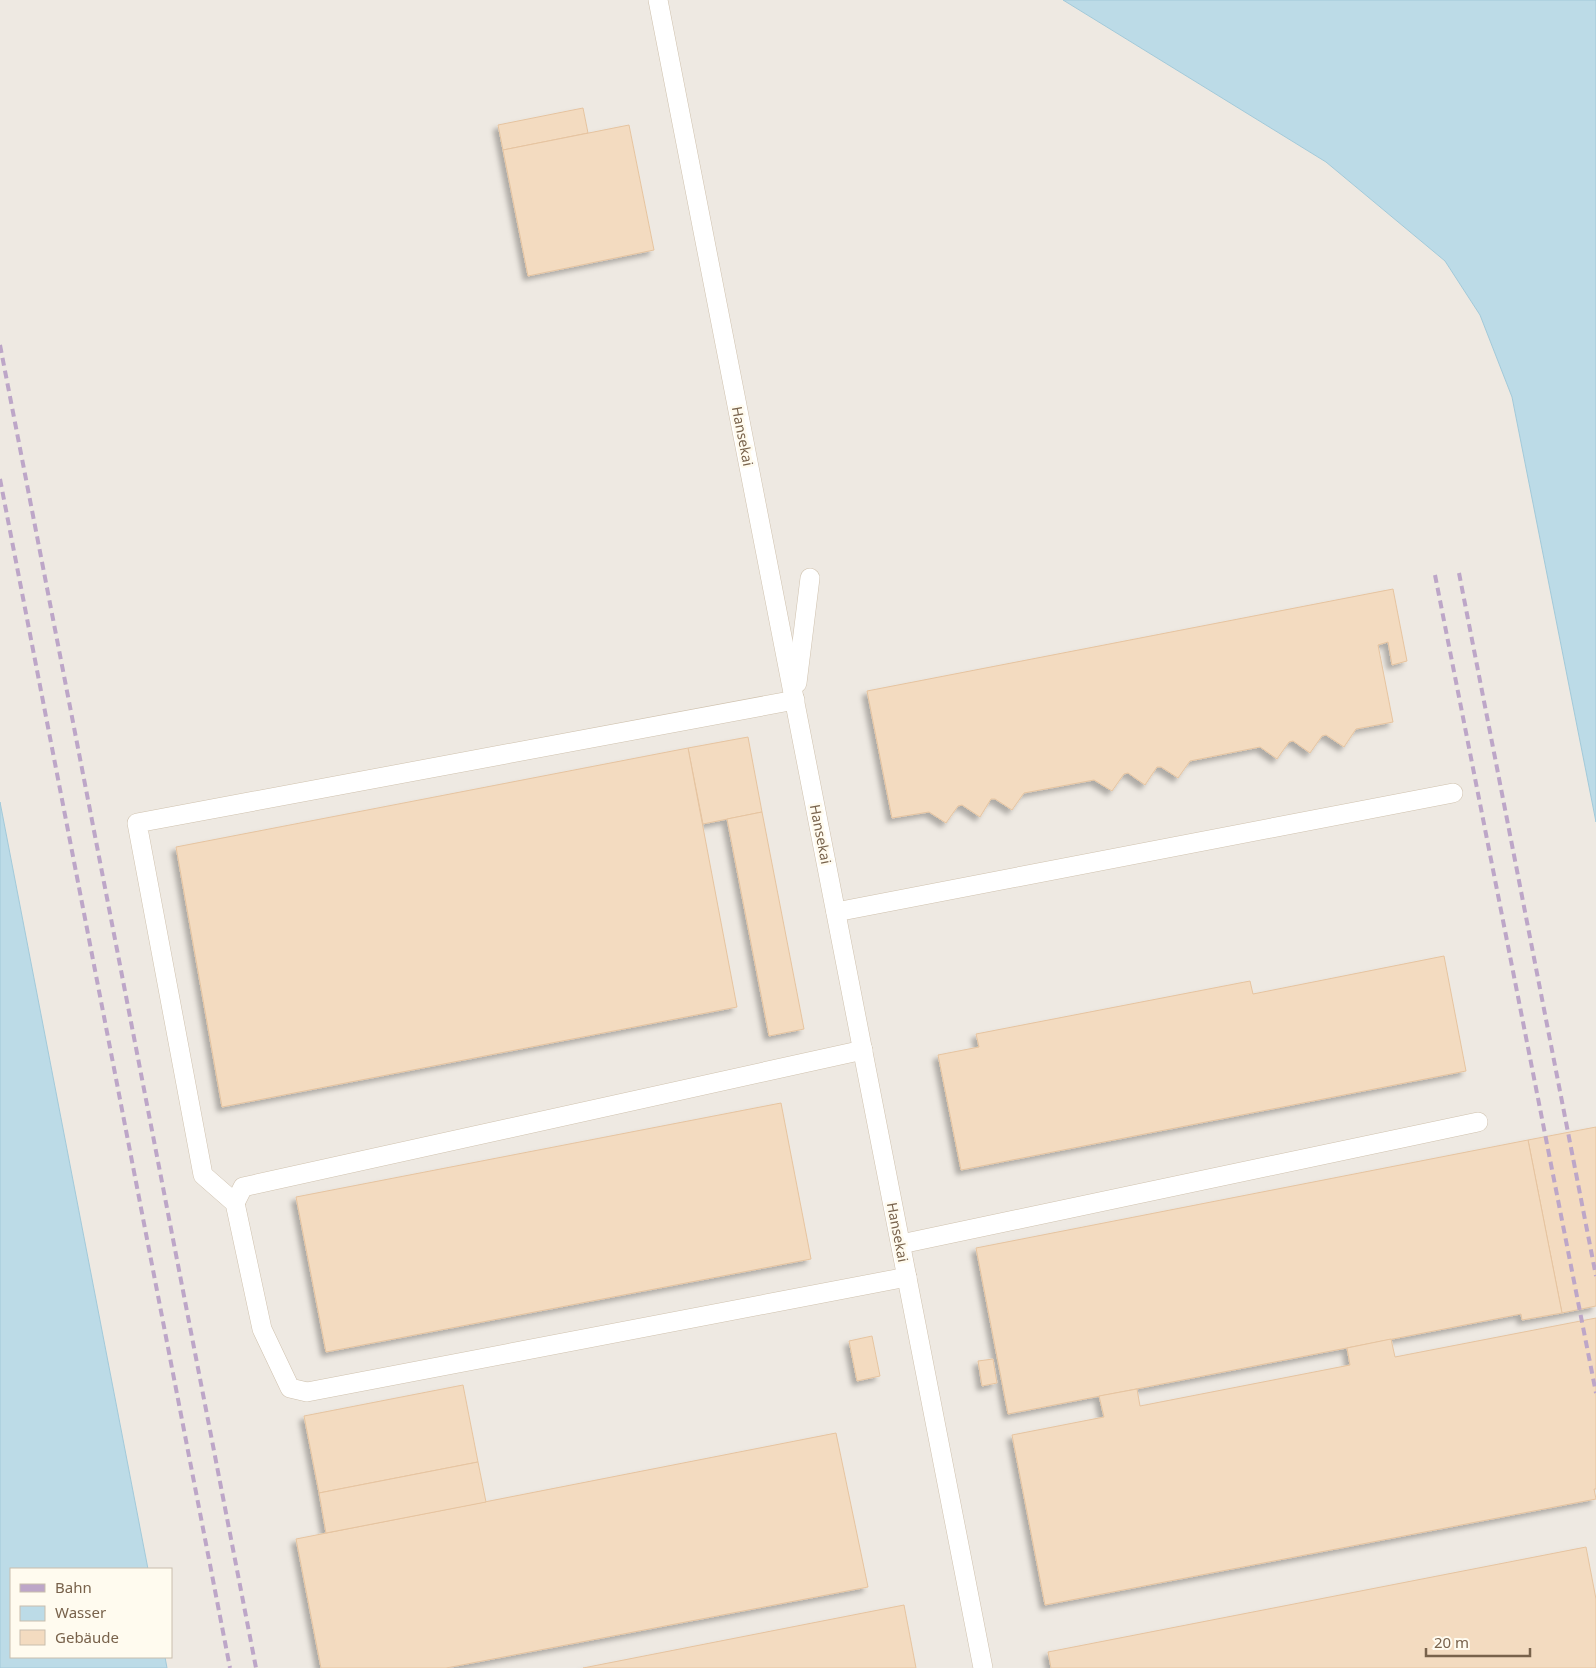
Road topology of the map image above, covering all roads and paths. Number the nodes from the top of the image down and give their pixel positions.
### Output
1 (658, 0) edge
2 (810, 578) dead end
3 (794, 700) junction
4 (1453, 793) dead end
5 (836, 912) junction
6 (863, 1050) junction
7 (1478, 1122) dead end
8 (236, 1203) junction
9 (900, 1244) junction
10 (907, 1277) junction
11 (983, 1668) edge

1 - 3 lane, Hansekai
2 - 3 lane
3 - 5 lane, Hansekai
3 - 8 lane
4 - 5 lane
5 - 6 lane, Hansekai
6 - 8 lane
6 - 9 lane, Hansekai
7 - 9 lane
8 - 10 lane
9 - 10 lane, Hansekai
10 - 11 lane, Hansekai

